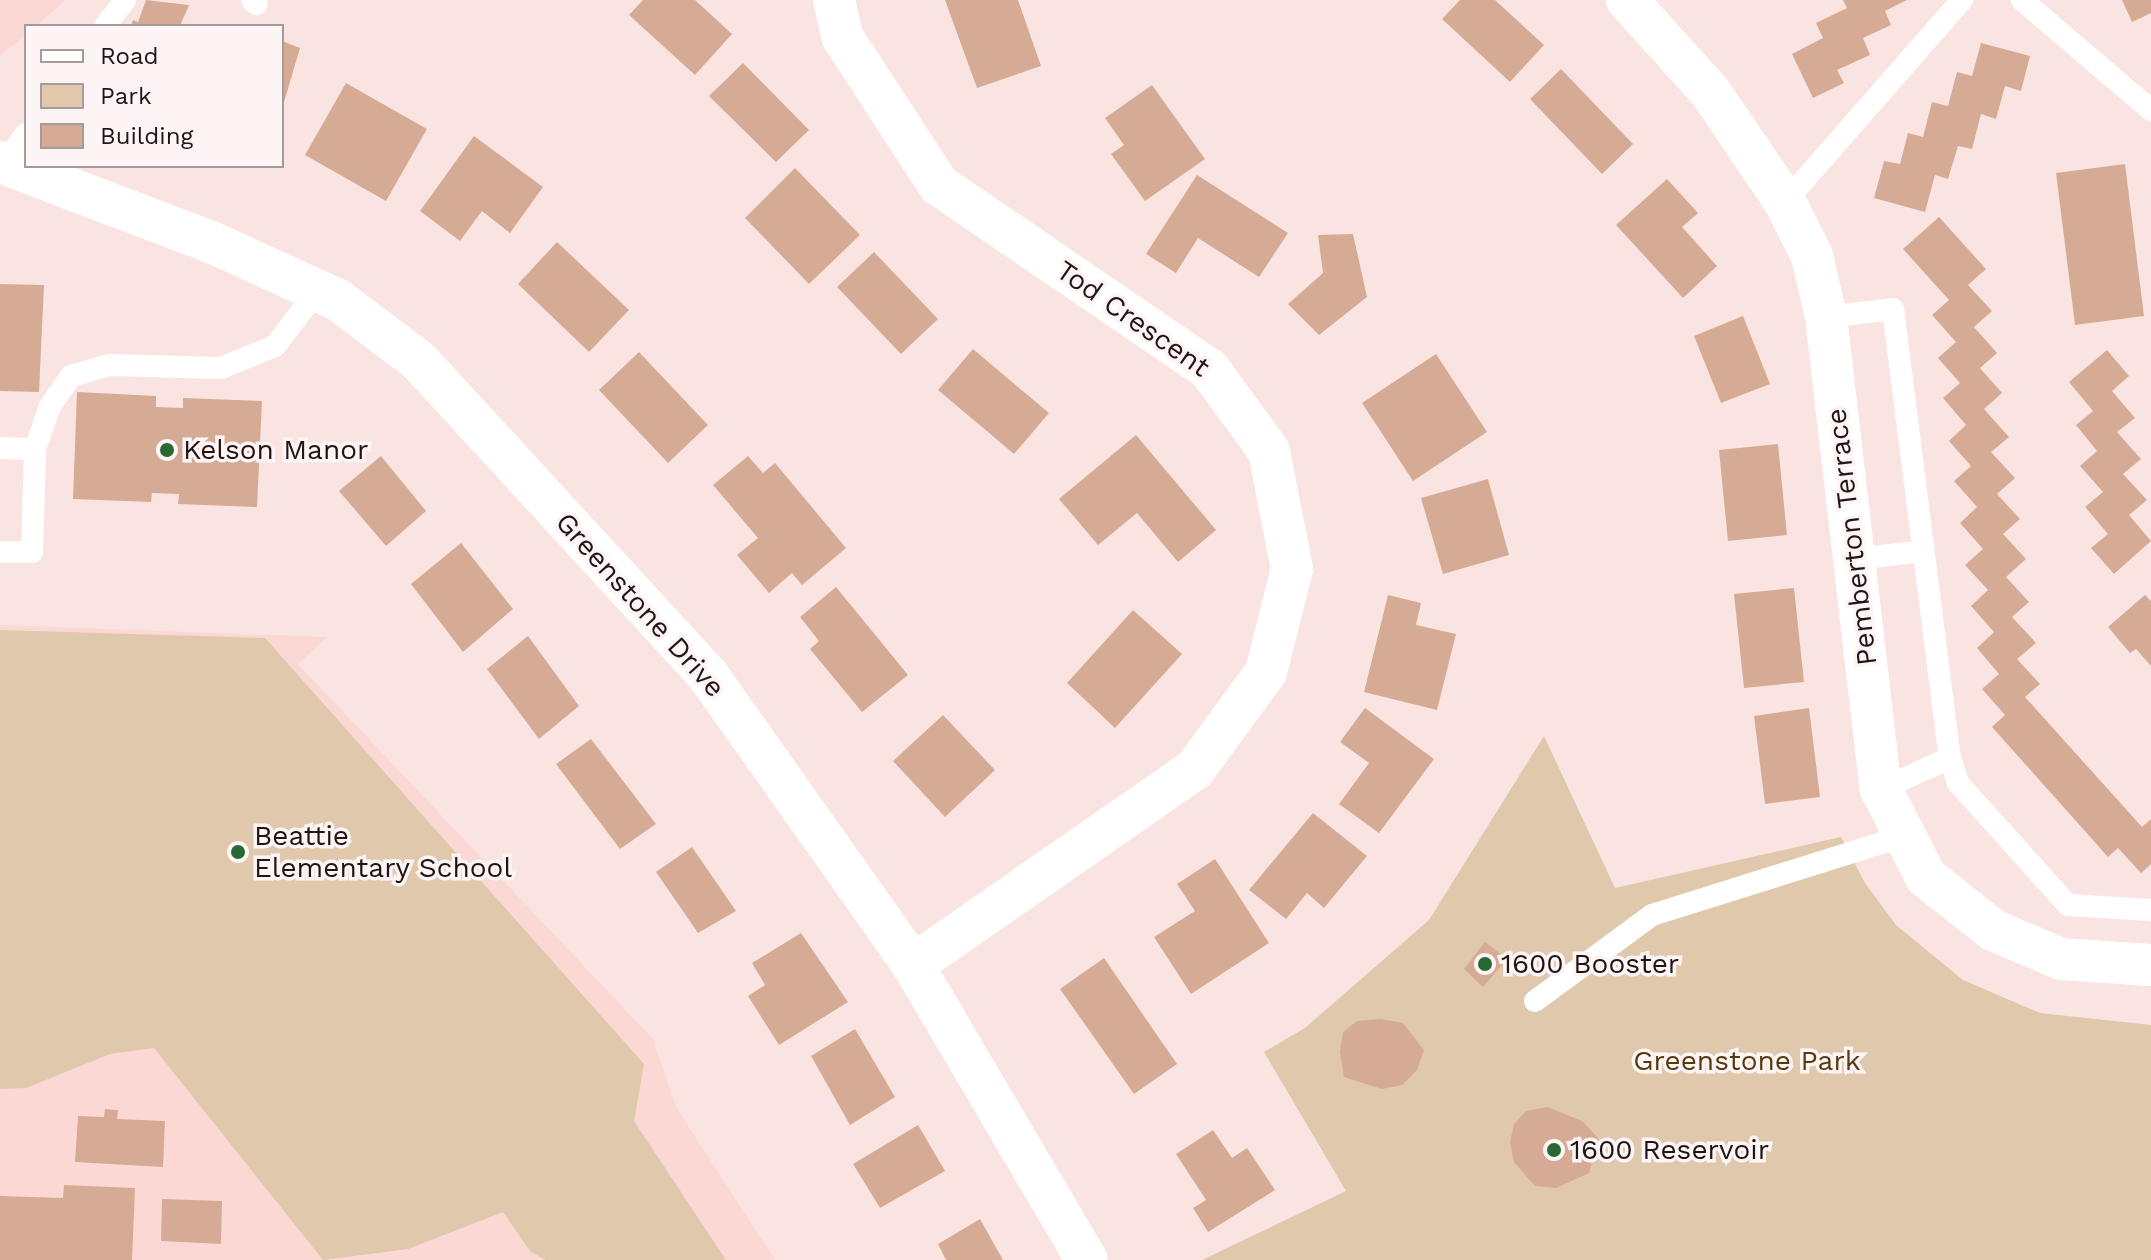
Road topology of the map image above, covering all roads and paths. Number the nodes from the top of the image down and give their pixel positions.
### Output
1 (125, 0) edge
2 (834, 0) edge
3 (1627, 0) edge
4 (1962, 0) edge
5 (2022, 0) edge
6 (107, 24) edge
7 (2151, 110) edge
8 (44, 168) edge
9 (1785, 202) junction
10 (317, 291) junction
11 (1826, 317) junction
12 (0, 448) edge
13 (35, 449) junction
14 (1924, 551) junction
15 (0, 552) edge
16 (1855, 559) junction
17 (1950, 758) junction
18 (1881, 789) junction
19 (1904, 836) junction
20 (2151, 910) edge
21 (913, 965) junction
22 (2151, 965) edge
23 (1535, 1001) dead end
24 (1087, 1260) edge

1 - 6 lane
2 - 21 street, Tod Crescent
3 - 9 street, Pemberton Terrace
4 - 9 lane
5 - 7 lane
8 - 10 street, Greenstone Drive
9 - 11 street, Pemberton Terrace
10 - 13 lane
10 - 21 street, Greenstone Drive
11 - 14 lane
11 - 16 street, Pemberton Terrace
12 - 13 lane
13 - 15 lane
14 - 16 lane
14 - 17 lane
16 - 18 street, Pemberton Terrace
17 - 18 lane
17 - 20 lane
18 - 19 street, Pemberton Terrace
19 - 22 street, Pemberton Terrace
19 - 23 lane
21 - 24 street, Greenstone Drive

